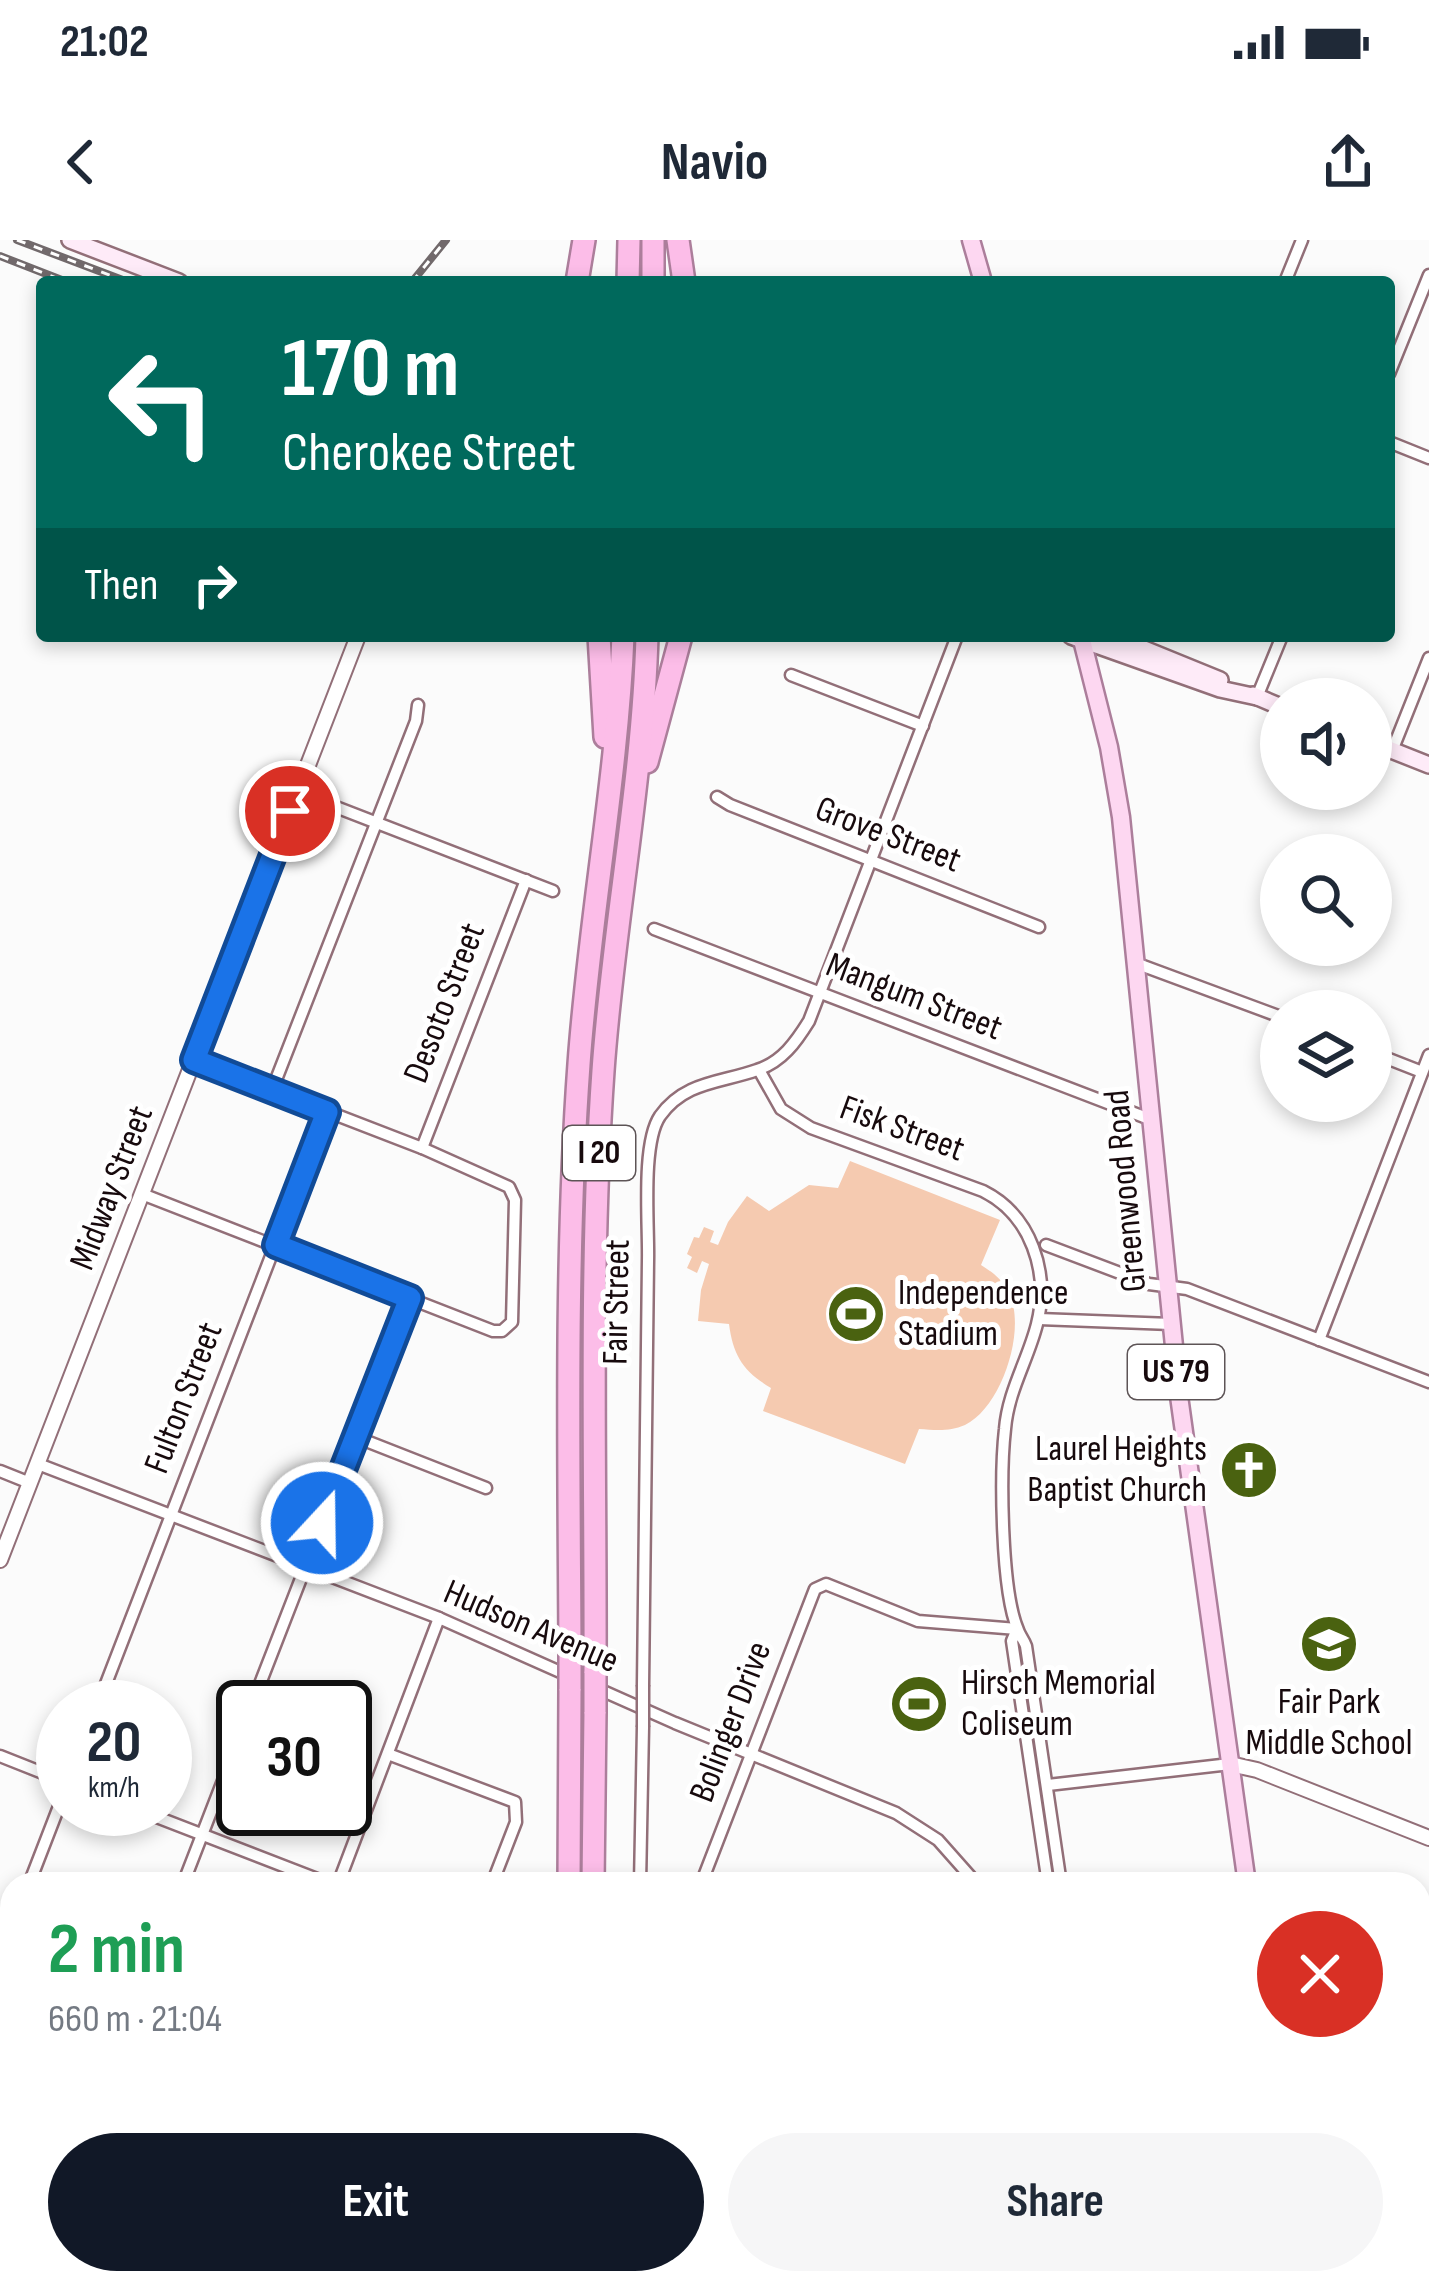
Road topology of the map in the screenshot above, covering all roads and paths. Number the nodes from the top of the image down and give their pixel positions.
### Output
1 (70, 240) edge
2 (584, 240) edge
3 (628, 240) edge
4 (653, 240) edge
5 (678, 240) edge
6 (971, 240) edge
7 (1302, 240) edge
8 (1429, 275) edge
9 (163, 276) edge
10 (578, 276) edge
11 (628, 276) edge
12 (653, 276) edge
13 (683, 276) edge
14 (981, 276) edge
15 (1288, 276) edge
16 (1395, 359) edge
17 (1395, 444) edge
18 (1429, 458) edge
19 (356, 642) edge
20 (599, 642) edge
21 (622, 642) edge
22 (647, 642) edge
23 (679, 642) edge
24 (955, 642) edge
25 (1079, 642) edge
26 (1092, 642) edge
27 (1126, 642) edge
28 (1280, 642) edge
29 (1429, 658) edge
30 (791, 675) dead end
31 (1257, 697) junction
32 (1260, 698) edge
33 (418, 705) dead end
34 (923, 726) junction
35 (1393, 751) joint
36 (1429, 765) edge
37 (636, 791) junction
38 (298, 792) junction
39 (717, 796) dead end
40 (609, 799) junction
41 (377, 822) junction
42 (873, 861) junction
43 (526, 880) junction
44 (553, 891) dead end
45 (1039, 927) dead end
46 (654, 929) dead end
47 (1138, 964) junction
48 (821, 993) junction
49 (1260, 1009) edge
50 (1429, 1055) edge
51 (194, 1060) junction
52 (1392, 1060) edge
53 (759, 1070) junction
54 (1422, 1072) junction
55 (272, 1090) junction
56 (327, 1112) junction
57 (1152, 1120) junction
58 (422, 1148) junction
59 (142, 1195) junction
60 (276, 1245) junction
61 (1046, 1245) dead end
62 (1168, 1288) junction
63 (410, 1298) junction
64 (1039, 1319) junction
65 (1172, 1324) junction
66 (1319, 1340) junction
67 (1429, 1382) edge
68 (356, 1437) junction
69 (38, 1464) junction
70 (0, 1471) edge
71 (30, 1483) junction
72 (486, 1488) dead end
73 (171, 1515) junction
74 (0, 1560) edge
75 (306, 1567) junction
76 (439, 1618) junction
77 (1017, 1629) junction
78 (107, 1680) edge
79 (262, 1680) edge
80 (643, 1727) joint
81 (751, 1753) junction
82 (388, 1754) junction
83 (0, 1756) edge
84 (1230, 1764) junction
85 (36, 1770) edge
86 (1048, 1785) junction
87 (216, 1799) edge
88 (192, 1831) edge
89 (202, 1835) junction
90 (48, 1836) edge
91 (1429, 1838) edge
92 (34, 1872) edge
93 (188, 1872) edge
94 (302, 1872) edge
95 (339, 1872) edge
96 (497, 1872) edge
97 (568, 1872) edge
98 (593, 1872) edge
99 (640, 1872) edge
100 (706, 1872) edge
101 (967, 1872) edge
102 (1046, 1872) edge
103 (1059, 1872) edge
104 (1245, 1872) edge

1 - 9 main road
2 - 10 highway
3 - 11 highway
4 - 12 highway
5 - 13 highway
6 - 14 main road
7 - 15 street
8 - 16 street
17 - 18 street
19 - 38 street, Midway Street
20 - 40 highway
21 - 40 highway, I 20
22 - 37 highway, I 20
23 - 37 highway
24 - 34 street, Fair Street
25 - 47 main road, Greenwood Road / US 79
26 - 31 main road
27 - 31 main road
28 - 31 street
29 - 35 street
30 - 34 street
31 - 32 main road
33 - 41 street
34 - 42 street, Fair Street
35 - 36 main road
37 - 98 highway, I 20, bridge
38 - 41 street
38 - 51 street, Midway Street
39 - 42 street, Grove Street
40 - 97 highway, I 20, bridge
41 - 43 street
41 - 55 street
42 - 45 street, Grove Street
42 - 48 street, Fair Street
43 - 44 street
43 - 58 street, Desoto Street
46 - 48 street, Mangum Street
47 - 49 street
47 - 57 main road, Greenwood Road / US 79
48 - 53 street, Fair Street
48 - 57 street, Mangum Street
50 - 54 street
51 - 55 street
51 - 59 street, Midway Street
52 - 54 street
53 - 64 street, Fisk Street
53 - 80 street, Fair Street, bridge
54 - 66 street
55 - 56 street
56 - 58 street
56 - 60 street, Fulton Street
57 - 62 main road, Greenwood Road / US 79
58 - 63 street
59 - 60 street
59 - 69 street, Midway Street
60 - 63 street
60 - 73 street, Fulton Street
61 - 62 street
62 - 65 main road, Greenwood Road / US 79
62 - 66 street
63 - 68 street
64 - 65 street
64 - 77 street
65 - 84 main road, Greenwood Road / US 79
66 - 67 street
68 - 72 street
68 - 75 street
69 - 71 street, Midway Street
69 - 73 street, Hudson Avenue
70 - 71 street
71 - 74 street, Midway Street
73 - 75 street, Hudson Avenue
73 - 78 street, Fulton Street
75 - 76 street, Hudson Avenue
75 - 79 street
76 - 81 street, Hudson Avenue
76 - 82 street
77 - 81 street, Bolinger Drive
77 - 86 street
77 - 102 street
80 - 99 street, Bolinger Drive
81 - 100 street, Bolinger Drive
81 - 101 street, Hudson Avenue
82 - 95 street
82 - 96 street
83 - 85 street
84 - 86 street
84 - 91 street
84 - 104 main road, Greenwood Road / US 79
86 - 103 street
87 - 89 street
88 - 89 street
89 - 93 street
89 - 94 street
90 - 92 street

